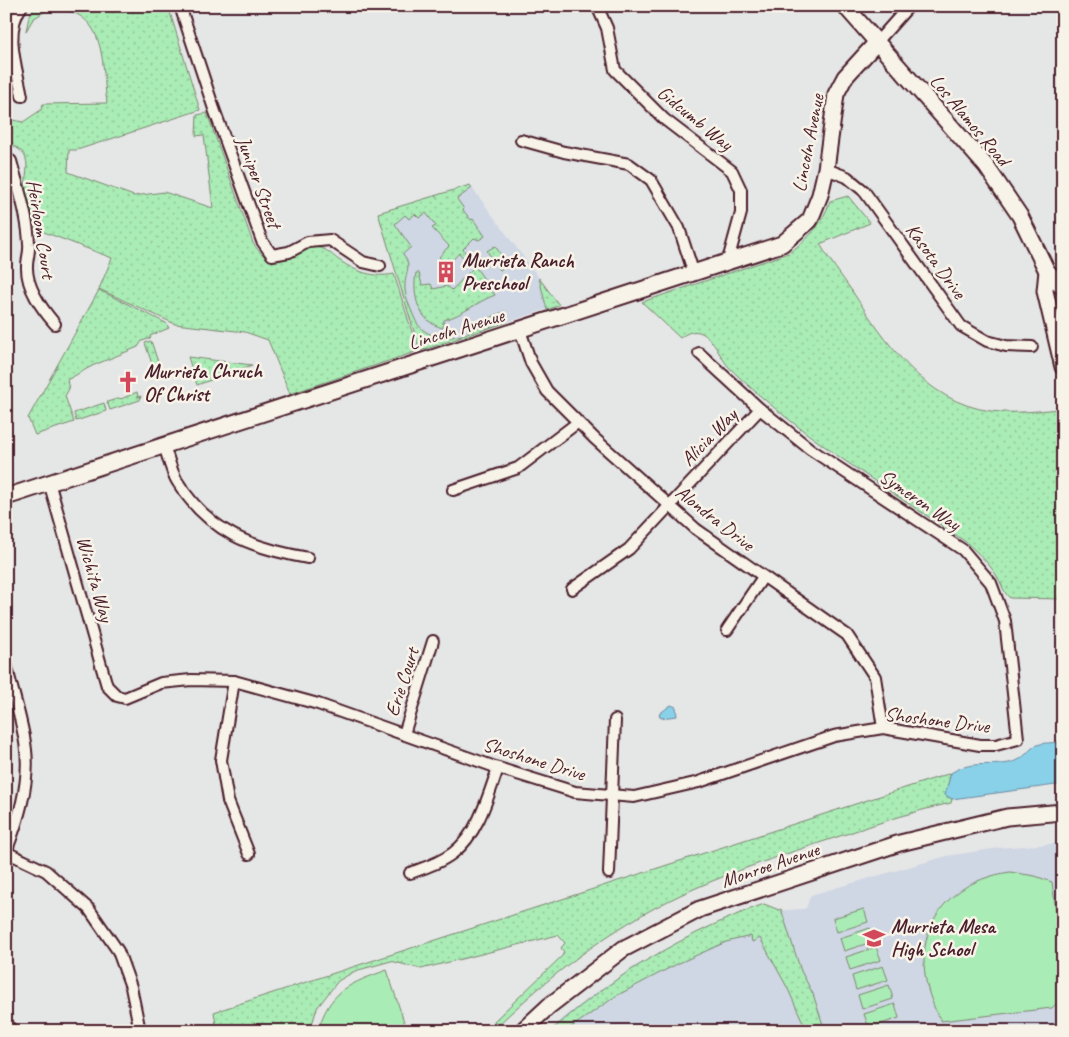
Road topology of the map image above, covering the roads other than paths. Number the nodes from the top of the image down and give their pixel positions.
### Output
1 (22, 6) edge
2 (180, 6) edge
3 (598, 6) edge
4 (845, 6) edge
5 (908, 6) edge
6 (876, 42) junction
7 (22, 96) dead end
8 (521, 140) dead end
9 (9, 160) edge
10 (826, 169) junction
11 (727, 264) junction
12 (380, 266) dead end
13 (1047, 271) junction
14 (694, 274) junction
15 (1063, 287) edge
16 (55, 324) dead end
17 (520, 330) junction
18 (1032, 347) dead end
19 (700, 353) dead end
20 (1063, 367) edge
21 (760, 409) junction
22 (577, 423) junction
23 (164, 445) junction
24 (49, 482) junction
25 (453, 490) dead end
26 (6, 497) edge
27 (668, 505) junction
28 (308, 558) dead end
29 (763, 577) junction
30 (572, 589) dead end
31 (728, 630) dead end
32 (434, 641) dead end
33 (6, 663) edge
34 (234, 681) junction
35 (106, 686) joint
36 (615, 720) dead end
37 (883, 728) junction
38 (404, 734) junction
39 (1018, 739) joint
40 (498, 768) junction
41 (614, 795) junction
42 (1063, 812) edge
43 (6, 852) edge
44 (249, 854) dead end
45 (410, 873) dead end
46 (609, 873) dead end
47 (6, 1023) edge
48 (12, 1031) edge
49 (140, 1031) edge
50 (522, 1031) edge

1 - 7 street
2 - 12 street, Juniper Street
3 - 11 street, Gidcumb Way
4 - 6 street, Los Alamos Road
5 - 6 street
6 - 10 street, Lincoln Avenue
6 - 13 street, Los Alamos Road
8 - 14 street
9 - 16 street, Heirloom Court
10 - 11 street, Lincoln Avenue
10 - 18 street, Kasota Drive
11 - 14 street, Lincoln Avenue
13 - 15 street, Los Alamos Road
13 - 20 street, Los Alamos Road
14 - 17 street, Lincoln Avenue
17 - 22 street, Alondra Drive
17 - 23 street, Lincoln Avenue
19 - 21 street, Symeron Way
21 - 27 street, Alicia Way
21 - 39 street, Symeron Way
22 - 25 street
22 - 27 street, Alondra Drive
23 - 24 street, Lincoln Avenue
23 - 28 street
24 - 26 street, Lincoln Avenue
24 - 35 street, Wichita Way
27 - 29 street, Alondra Drive
27 - 30 street, Alicia Way
29 - 31 street
29 - 37 street, Alondra Drive
32 - 38 street, Erie Court
33 - 43 street
34 - 35 street, Shoshone Drive
34 - 38 street, Shoshone Drive
34 - 44 street
36 - 41 street
37 - 39 street, Shoshone Drive
37 - 41 street, Shoshone Drive
38 - 40 street, Shoshone Drive
40 - 41 street, Shoshone Drive
40 - 45 street
41 - 46 street
42 - 50 street, Monroe Avenue
43 - 49 street
47 - 48 street

